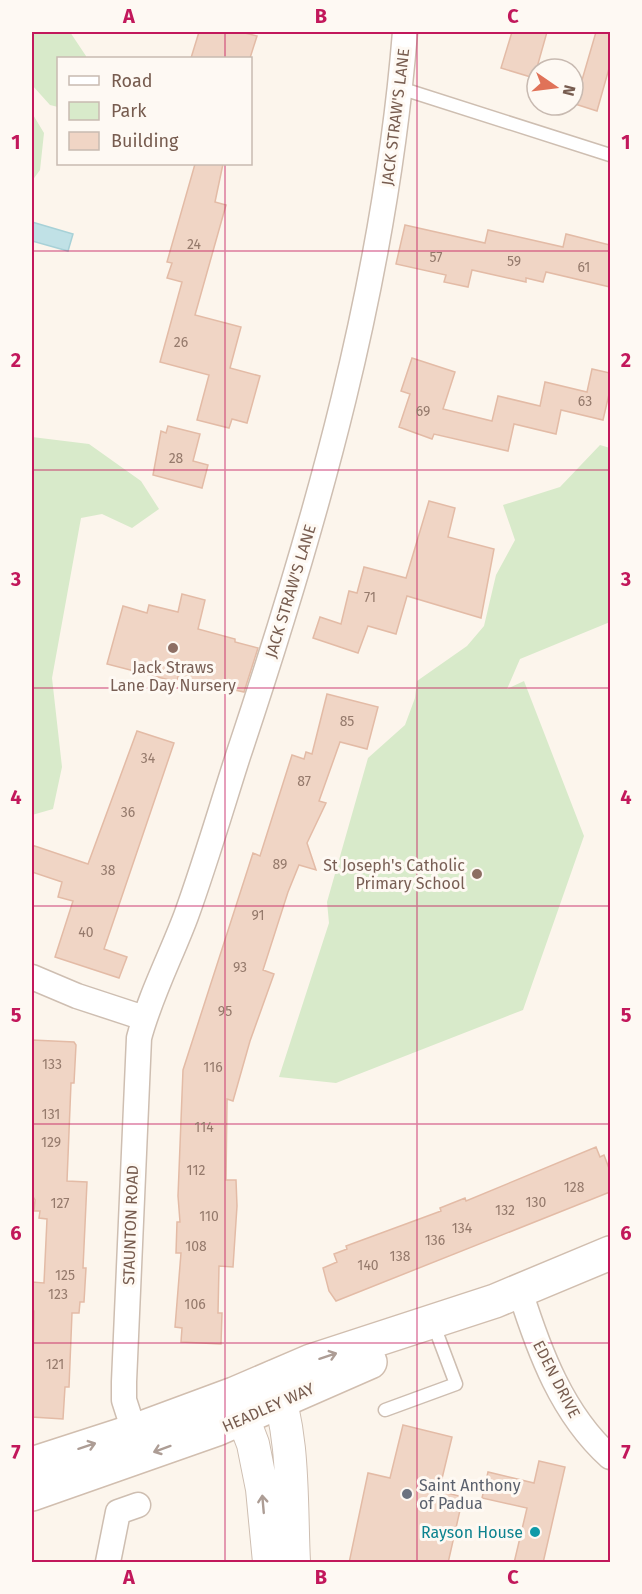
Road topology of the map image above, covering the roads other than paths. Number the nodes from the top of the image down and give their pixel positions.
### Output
1 (405, 32) edge
2 (400, 88) junction
3 (610, 155) edge
4 (32, 976) edge
5 (144, 1018) junction
6 (610, 1253) edge
7 (508, 1296) junction
8 (435, 1328) junction
9 (278, 1389) junction
10 (239, 1405) junction
11 (386, 1410) dead end
12 (134, 1431) junction
13 (610, 1457) edge
14 (32, 1464) edge
15 (32, 1494) edge
16 (138, 1505) dead end
17 (108, 1563) edge
18 (269, 1563) edge
19 (294, 1563) edge

1 - 2 street, JACK STRAW'S LANE
2 - 3 lane
2 - 5 street, JACK STRAW'S LANE
4 - 5 street
5 - 12 street, STAUNTON ROAD
6 - 7 main road, HEADLEY WAY
7 - 8 main road, HEADLEY WAY
7 - 13 street, EDEN DRIVE
8 - 9 main road, HEADLEY WAY
8 - 11 lane
9 - 10 main road, HEADLEY WAY
9 - 19 street
10 - 12 main road, HEADLEY WAY
10 -> 15 main road, HEADLEY WAY
18 -> 10 street
14 -> 12 main road, HEADLEY WAY
16 - 17 street

